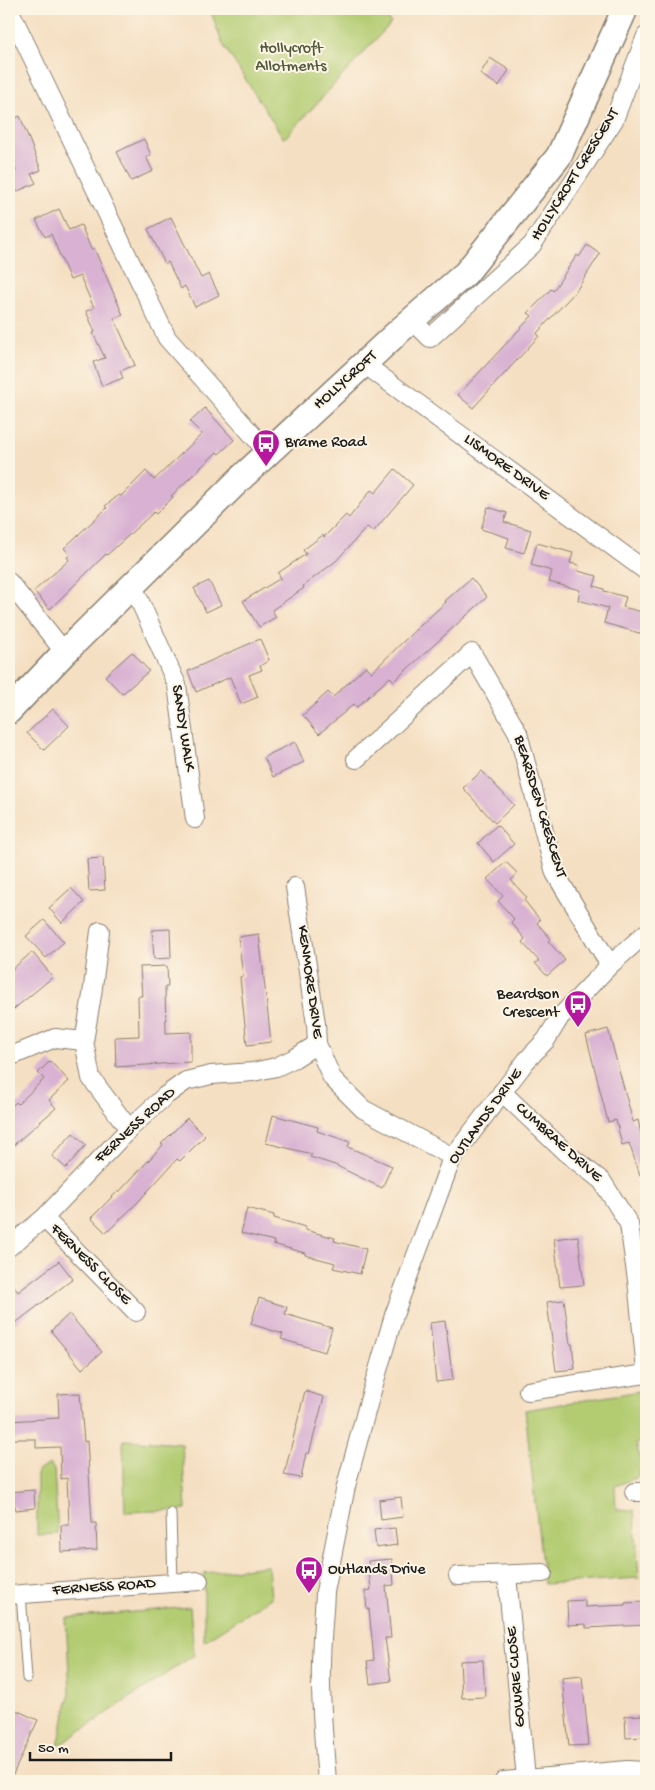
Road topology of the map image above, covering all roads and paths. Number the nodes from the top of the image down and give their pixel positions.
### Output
1 (9, 9) edge
2 (625, 9) edge
3 (646, 36) edge
4 (412, 320) junction
5 (366, 364) junction
6 (267, 454) junction
7 (646, 571) edge
8 (9, 582) edge
9 (130, 588) junction
10 (66, 651) junction
11 (9, 711) edge
12 (356, 759) dead end
13 (195, 819) dead end
14 (295, 887) dead end
15 (100, 931) dead end
16 (646, 933) edge
17 (610, 965) junction
18 (84, 1041) junction
19 (317, 1044) junction
20 (9, 1058) edge
21 (502, 1092) junction
22 (129, 1129) junction
23 (453, 1156) junction
24 (44, 1218) junction
25 (9, 1246) edge
26 (136, 1312) dead end
27 (646, 1370) edge
28 (646, 1374) edge
29 (528, 1391) dead end
30 (171, 1513) dead end
31 (543, 1574) dead end
32 (507, 1575) junction
33 (458, 1576) dead end
34 (199, 1581) dead end
35 (173, 1583) junction
36 (15, 1594) edge
37 (27, 1678) dead end
38 (646, 1771) edge
39 (526, 1779) junction
40 (328, 1781) edge
41 (504, 1781) edge

1 - 6 street
2 - 4 street, HOLLYCROFT
3 - 4 street, HOLLYCROFT CRESCENT
4 - 5 street, HOLLYCROFT
5 - 6 street, HOLLYCROFT
5 - 7 street, LISMORE DRIVE
6 - 9 street, HOLLYCROFT
8 - 10 street
9 - 10 street, HOLLYCROFT
9 - 13 street, SANDY WALK
10 - 11 street, HOLLYCROFT
12 - 17 street, BEARSDEN CRESCENT
14 - 19 street, KENMORE DRIVE
15 - 18 street
16 - 17 street, OUTLANDS DRIVE
17 - 21 street, OUTLANDS DRIVE
18 - 20 street
18 - 22 street
19 - 22 street, FERNESS ROAD
19 - 23 street, KENMORE DRIVE
21 - 23 street, OUTLANDS DRIVE
21 - 27 street, CUMBRAE DRIVE
22 - 24 street, FERNESS ROAD
23 - 40 street, OUTLANDS DRIVE
24 - 25 street, FERNESS ROAD
24 - 26 street, FERNESS CLOSE
28 - 29 street
30 - 35 lane
31 - 32 street
32 - 33 street
32 - 39 street, GOWRIE CLOSE
34 - 35 street, FERNESS ROAD
35 - 36 street, FERNESS ROAD
36 - 37 lane
38 - 39 street
39 - 41 street

